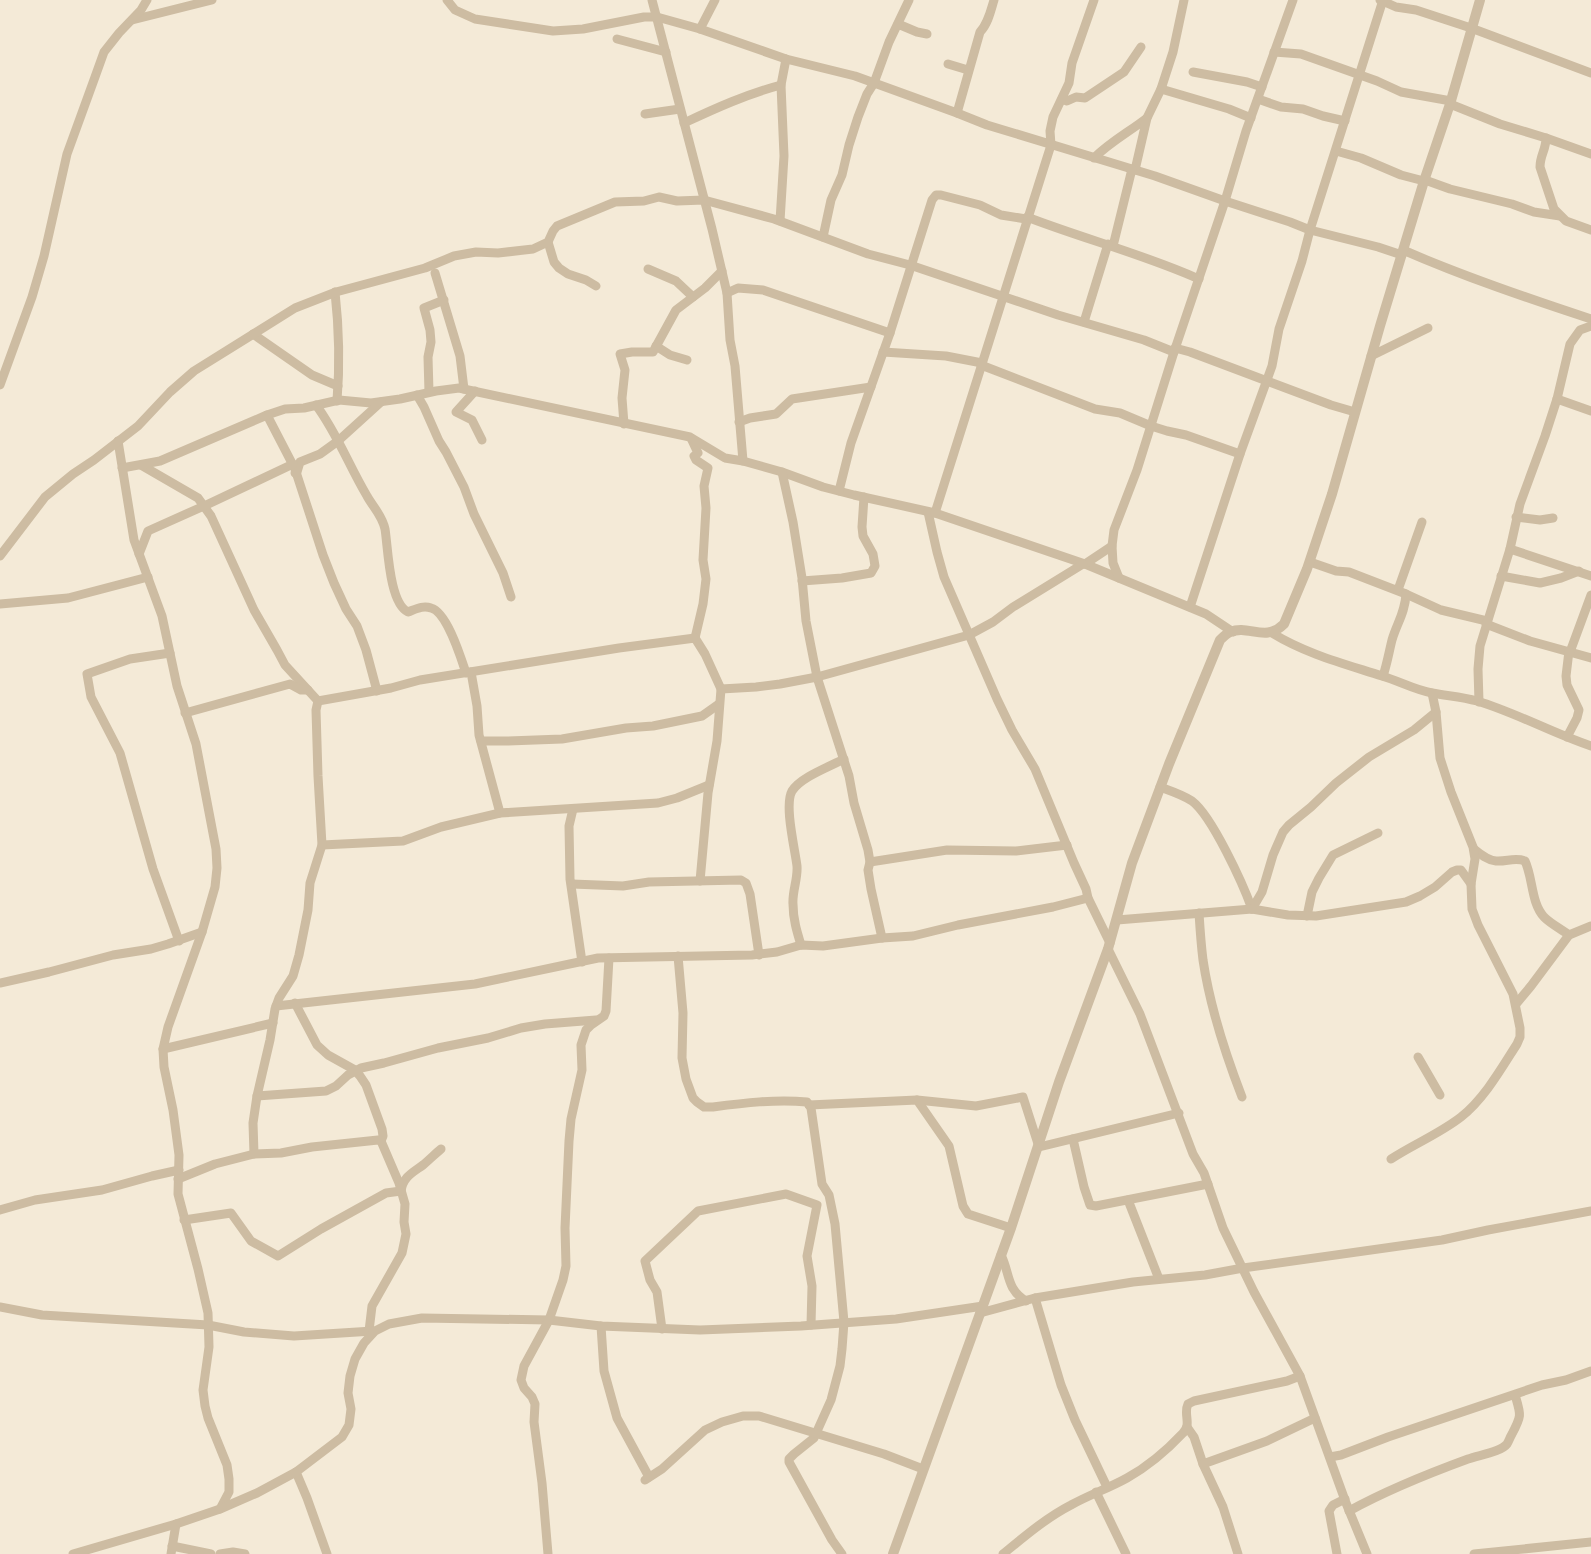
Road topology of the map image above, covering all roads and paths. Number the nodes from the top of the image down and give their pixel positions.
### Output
1 (147, 0) edge
2 (212, 0) edge
3 (447, 0) edge
4 (652, 0) edge
5 (716, 0) edge
6 (909, 0) edge
7 (994, 0) edge
8 (1094, 0) edge
9 (1184, 0) edge
10 (1293, 0) edge
11 (1382, 0) edge
12 (1480, 0) edge
13 (656, 17) junction
14 (131, 20) junction
15 (898, 24) junction
16 (700, 28) junction
17 (1471, 28) junction
18 (927, 34) dead end
19 (617, 39) dead end
20 (1140, 47) dead end
21 (666, 52) junction
22 (1274, 52) junction
23 (786, 59) junction
24 (948, 64) dead end
25 (968, 70) junction
26 (1193, 72) dead end
27 (1591, 73) edge
28 (1360, 75) junction
29 (874, 83) junction
30 (781, 84) junction
31 (1262, 87) junction
32 (1161, 89) junction
33 (1062, 99) junction
34 (1258, 99) junction
35 (1450, 103) junction
36 (680, 109) junction
37 (957, 113) junction
38 (644, 114) dead end
39 (1147, 118) junction
40 (1251, 118) junction
41 (1345, 121) junction
42 (684, 123) junction
43 (1546, 138) junction
44 (1051, 145) junction
45 (1336, 151) junction
46 (1591, 154) edge
47 (1094, 158) junction
48 (1134, 170) junction
49 (1424, 181) junction
50 (704, 200) junction
51 (1225, 202) junction
52 (1560, 216) junction
53 (1026, 218) junction
54 (780, 221) junction
55 (1310, 230) junction
56 (1591, 230) edge
57 (823, 237) junction
58 (548, 242) junction
59 (1111, 245) junction
60 (1403, 253) junction
61 (910, 266) junction
62 (648, 269) dead end
63 (722, 271) junction
64 (435, 273) dead end
65 (1199, 279) junction
66 (596, 286) dead end
67 (336, 292) junction
68 (727, 293) junction
69 (1002, 295) junction
70 (693, 297) junction
71 (444, 300) junction
72 (1591, 319) edge
73 (1084, 322) junction
74 (1591, 326) edge
75 (1428, 328) dead end
76 (890, 333) junction
77 (253, 334) junction
78 (656, 346) junction
79 (1175, 350) junction
80 (883, 352) junction
81 (1371, 356) junction
82 (687, 360) dead end
83 (981, 364) junction
84 (1266, 381) junction
85 (0, 385) edge
86 (338, 386) junction
87 (871, 387) junction
88 (464, 389) junction
89 (475, 391) junction
90 (429, 392) junction
91 (417, 395) junction
92 (1557, 399) junction
93 (337, 401) junction
94 (382, 402) junction
95 (316, 405) junction
96 (1591, 411) edge
97 (1355, 412) junction
98 (267, 415) junction
99 (739, 422) junction
100 (624, 424) junction
101 (1151, 426) junction
102 (690, 437) junction
103 (482, 440) dead end
104 (118, 441) junction
105 (338, 441) junction
106 (1240, 454) junction
107 (743, 461) junction
108 (141, 465) junction
109 (122, 468) junction
110 (294, 470) junction
111 (782, 472) junction
112 (839, 491) junction
113 (864, 497) junction
114 (204, 506) junction
115 (932, 512) junction
116 (1516, 517) junction
117 (1553, 518) dead end
118 (1422, 522) dead end
119 (1112, 546) junction
120 (1510, 549) junction
121 (139, 554) junction
122 (0, 556) edge
123 (1310, 562) junction
124 (1084, 564) junction
125 (1579, 571) junction
126 (148, 576) junction
127 (1501, 576) junction
128 (1591, 576) edge
129 (1119, 578) junction
130 (802, 581) junction
131 (1399, 587) dead end
132 (1406, 594) junction
133 (1591, 595) edge
134 (512, 597) dead end
135 (0, 604) edge
136 (1190, 607) junction
137 (1487, 623) junction
138 (1233, 632) junction
139 (1272, 633) junction
140 (969, 635) junction
141 (695, 638) junction
142 (1570, 652) junction
143 (170, 653) junction
144 (1591, 658) edge
145 (469, 673) junction
146 (1383, 676) junction
147 (817, 677) junction
148 (721, 689) junction
149 (308, 690) junction
150 (378, 691) junction
151 (1432, 693) junction
152 (318, 701) junction
153 (1479, 702) junction
154 (719, 704) junction
155 (1436, 712) junction
156 (186, 713) junction
157 (1567, 738) junction
158 (481, 741) junction
159 (1591, 746) edge
160 (844, 759) junction
161 (709, 785) junction
162 (1160, 787) junction
163 (573, 809) junction
164 (500, 813) junction
165 (1378, 833) dead end
166 (322, 845) junction
167 (1067, 845) junction
168 (1474, 849) junction
169 (870, 862) junction
170 (700, 881) junction
171 (572, 884) junction
172 (1471, 884) junction
173 (1088, 898) junction
174 (1252, 909) junction
175 (1199, 913) junction
176 (1307, 916) junction
177 (1116, 920) junction
178 (1591, 926) edge
179 (202, 932) junction
180 (1569, 935) junction
181 (882, 938) junction
182 (180, 941) junction
183 (801, 945) junction
184 (1109, 946) junction
185 (759, 955) junction
186 (678, 956) junction
187 (609, 958) junction
188 (582, 962) junction
189 (0, 982) edge
190 (295, 1003) junction
191 (1516, 1004) junction
192 (276, 1006) junction
193 (598, 1020) junction
194 (274, 1022) junction
195 (163, 1049) junction
196 (1418, 1057) dead end
197 (355, 1070) junction
198 (1440, 1095) dead end
199 (257, 1096) junction
200 (1242, 1097) dead end
201 (917, 1100) junction
202 (809, 1105) junction
203 (1179, 1114) junction
204 (1073, 1139) junction
205 (381, 1141) junction
206 (1039, 1147) junction
207 (440, 1149) dead end
208 (254, 1154) junction
209 (1391, 1159) dead end
210 (179, 1174) junction
211 (1208, 1184) junction
212 (401, 1191) junction
213 (1128, 1200) junction
214 (0, 1210) edge
215 (1591, 1211) edge
216 (184, 1220) junction
217 (1011, 1228) junction
218 (1001, 1255) junction
219 (1243, 1268) junction
220 (1159, 1279) junction
221 (1030, 1299) junction
222 (0, 1307) edge
223 (982, 1309) junction
224 (549, 1320) junction
225 (844, 1322) junction
226 (208, 1325) junction
227 (811, 1325) junction
228 (601, 1326) junction
229 (662, 1329) junction
230 (372, 1331) junction
231 (1591, 1371) edge
232 (1300, 1376) junction
233 (1515, 1394) junction
234 (1315, 1418) junction
235 (1187, 1427) junction
236 (816, 1432) junction
237 (1330, 1457) junction
238 (1203, 1464) junction
239 (923, 1469) junction
240 (296, 1472) junction
241 (1108, 1488) junction
242 (1096, 1492) junction
243 (1345, 1499) junction
244 (220, 1509) junction
245 (1349, 1511) junction
246 (176, 1524) junction
247 (1591, 1542) edge
248 (172, 1550) edge
249 (73, 1554) edge
250 (211, 1554) edge
251 (220, 1554) edge
252 (245, 1554) edge
253 (328, 1554) edge
254 (548, 1554) edge
255 (842, 1554) edge
256 (893, 1554) edge
257 (1003, 1554) edge
258 (1126, 1554) edge
259 (1238, 1554) edge
260 (1337, 1554) edge
261 (1367, 1554) edge
262 (1474, 1554) edge

1 - 14 street
2 - 14 street
3 - 13 street
4 - 13 street
5 - 16 street
6 - 15 street
7 - 25 street
8 - 33 street
9 - 32 street
10 - 22 street
11 - 17 street
11 - 28 street
12 - 17 street
13 - 16 street
13 - 21 street
14 - 85 street
15 - 18 street
15 - 29 street
16 - 23 street
17 - 27 street
17 - 35 street
19 - 21 street
20 - 33 street
21 - 36 street
22 - 28 street
22 - 31 street
23 - 29 street
23 - 30 street
24 - 25 street
25 - 37 street
26 - 31 street
28 - 35 street
28 - 41 street
29 - 37 street
29 - 57 street
30 - 42 street
30 - 54 street
31 - 34 street
32 - 39 street
32 - 40 street
33 - 44 street
34 - 40 street
34 - 41 street
35 - 43 street
35 - 49 street
36 - 38 street
36 - 42 street
37 - 44 street
39 - 47 street
39 - 48 street
40 - 51 street
41 - 45 street
42 - 50 street
43 - 46 street
43 - 52 street
44 - 47 street
44 - 53 street
45 - 49 street
45 - 55 street
47 - 48 street
48 - 51 street
48 - 59 street
49 - 52 street
49 - 60 street
50 - 54 street
50 - 58 street
50 - 63 street
51 - 55 street
51 - 65 street
52 - 56 street
53 - 59 street
53 - 61 street
53 - 69 street
54 - 57 street
55 - 60 street
55 - 84 street
57 - 61 street
58 - 66 street
58 - 67 street
59 - 65 street
59 - 73 street
60 - 72 street
60 - 81 street
61 - 69 street
61 - 76 street
62 - 70 street
63 - 68 street
63 - 70 street
64 - 71 street
65 - 79 street
67 - 77 street
67 - 86 street
68 - 76 street
68 - 99 street
69 - 73 street
69 - 83 street
70 - 78 street
71 - 88 street
71 - 90 street
73 - 79 street
74 - 92 street
75 - 81 street
76 - 80 street
77 - 86 street
77 - 104 street
78 - 82 street
78 - 100 street
79 - 84 street
79 - 101 street
80 - 83 street
80 - 87 street
81 - 97 street
83 - 101 street
83 - 115 street
84 - 97 street
84 - 106 street
86 - 93 street
87 - 99 street
87 - 112 street
88 - 89 street
88 - 90 street
89 - 100 street
89 - 103 street
90 - 91 street
91 - 94 street
91 - 134 street
92 - 96 street
92 - 116 street
93 - 94 street
93 - 95 street
94 - 105 street
95 - 98 street
95 - 105 street
97 - 123 street
98 - 108 street
98 - 110 street
99 - 107 street
100 - 102 street
101 - 106 street
101 - 119 street
102 - 107 street
102 - 141 street
104 - 109 street
104 - 122 street
105 - 110 street
105 - 145 street
106 - 136 street
107 - 111 street
108 - 109 street
108 - 114 street
109 - 121 street
110 - 114 street
110 - 150 street
111 - 112 street
111 - 130 street
112 - 113 street
113 - 115 street
113 - 130 street
114 - 121 street
114 - 149 street
115 - 124 street
115 - 140 street
116 - 117 street
116 - 120 street
118 - 131 street
119 - 124 street
119 - 129 street
120 - 125 street
120 - 127 street
121 - 126 street
123 - 132 street
123 - 139 street
124 - 129 street
124 - 140 street
125 - 127 street
125 - 128 street
126 - 135 street
126 - 143 street
127 - 137 street
129 - 136 street
130 - 147 street
132 - 137 street
132 - 146 street
133 - 142 street
136 - 138 street
137 - 142 street
137 - 153 street
138 - 139 street
138 - 162 street
139 - 146 street
140 - 147 street
140 - 167 street
141 - 145 street
141 - 148 street
142 - 144 street
142 - 157 street
143 - 156 street
143 - 182 street
145 - 150 street
145 - 158 street
146 - 151 street
147 - 148 street
147 - 160 street
148 - 154 street
149 - 152 street
149 - 156 street
150 - 152 street
151 - 153 street
151 - 155 street
152 - 166 street
153 - 157 street
154 - 158 street
154 - 161 street
155 - 168 street
155 - 174 street
156 - 179 street
157 - 159 street
158 - 164 street
160 - 169 street
160 - 183 street
161 - 163 street
161 - 170 street
162 - 174 street
162 - 177 street
163 - 164 street
163 - 171 street
164 - 166 street
165 - 176 street
166 - 192 street
167 - 169 street
167 - 173 street
168 - 172 street
168 - 180 street
169 - 181 street
170 - 171 street
170 - 185 street
171 - 188 street
172 - 176 street
172 - 191 street
173 - 181 street
173 - 184 street
174 - 175 street
174 - 176 street
175 - 177 street
175 - 200 street
177 - 184 street
178 - 180 street
179 - 182 street
179 - 195 street
180 - 191 street
181 - 183 street
182 - 189 street
183 - 185 street
184 - 203 street
184 - 206 street
185 - 186 street
186 - 187 street
186 - 202 street
187 - 188 street
187 - 193 street
188 - 190 street
190 - 192 street
190 - 197 street
191 - 209 street
192 - 194 street
193 - 197 street
193 - 224 street
194 - 195 street
194 - 199 street
195 - 210 street
196 - 198 street
197 - 199 street
197 - 205 street
199 - 208 street
201 - 202 street
201 - 206 street
201 - 217 street
202 - 225 street
203 - 204 street
203 - 211 street
204 - 206 street
204 - 213 street
205 - 208 street
205 - 212 street
206 - 217 street
207 - 212 street
208 - 210 street
210 - 214 street
210 - 216 street
211 - 213 street
211 - 219 street
212 - 216 street
212 - 230 street
213 - 220 street
215 - 219 street
216 - 226 street
217 - 218 street
218 - 221 street
218 - 223 street
219 - 220 street
219 - 232 street
220 - 221 street
221 - 223 street
221 - 241 street
222 - 226 street
223 - 225 street
223 - 239 street
224 - 228 street
224 - 230 street
224 - 254 street
225 - 227 street
225 - 236 street
226 - 230 street
226 - 244 street
227 - 229 street
227 - 229 street
228 - 229 street
228 - 236 street
230 - 240 street
231 - 233 street
232 - 234 street
232 - 235 street
233 - 237 street
233 - 245 street
234 - 237 street
234 - 238 street
235 - 238 street
235 - 241 street
236 - 239 street
236 - 255 street
237 - 243 street
238 - 259 street
239 - 256 street
240 - 244 street
240 - 253 street
241 - 242 street
242 - 257 street
242 - 258 street
243 - 245 street
243 - 260 street
244 - 246 street
245 - 261 street
246 - 248 street
246 - 249 street
247 - 262 street
248 - 250 street
251 - 252 street

